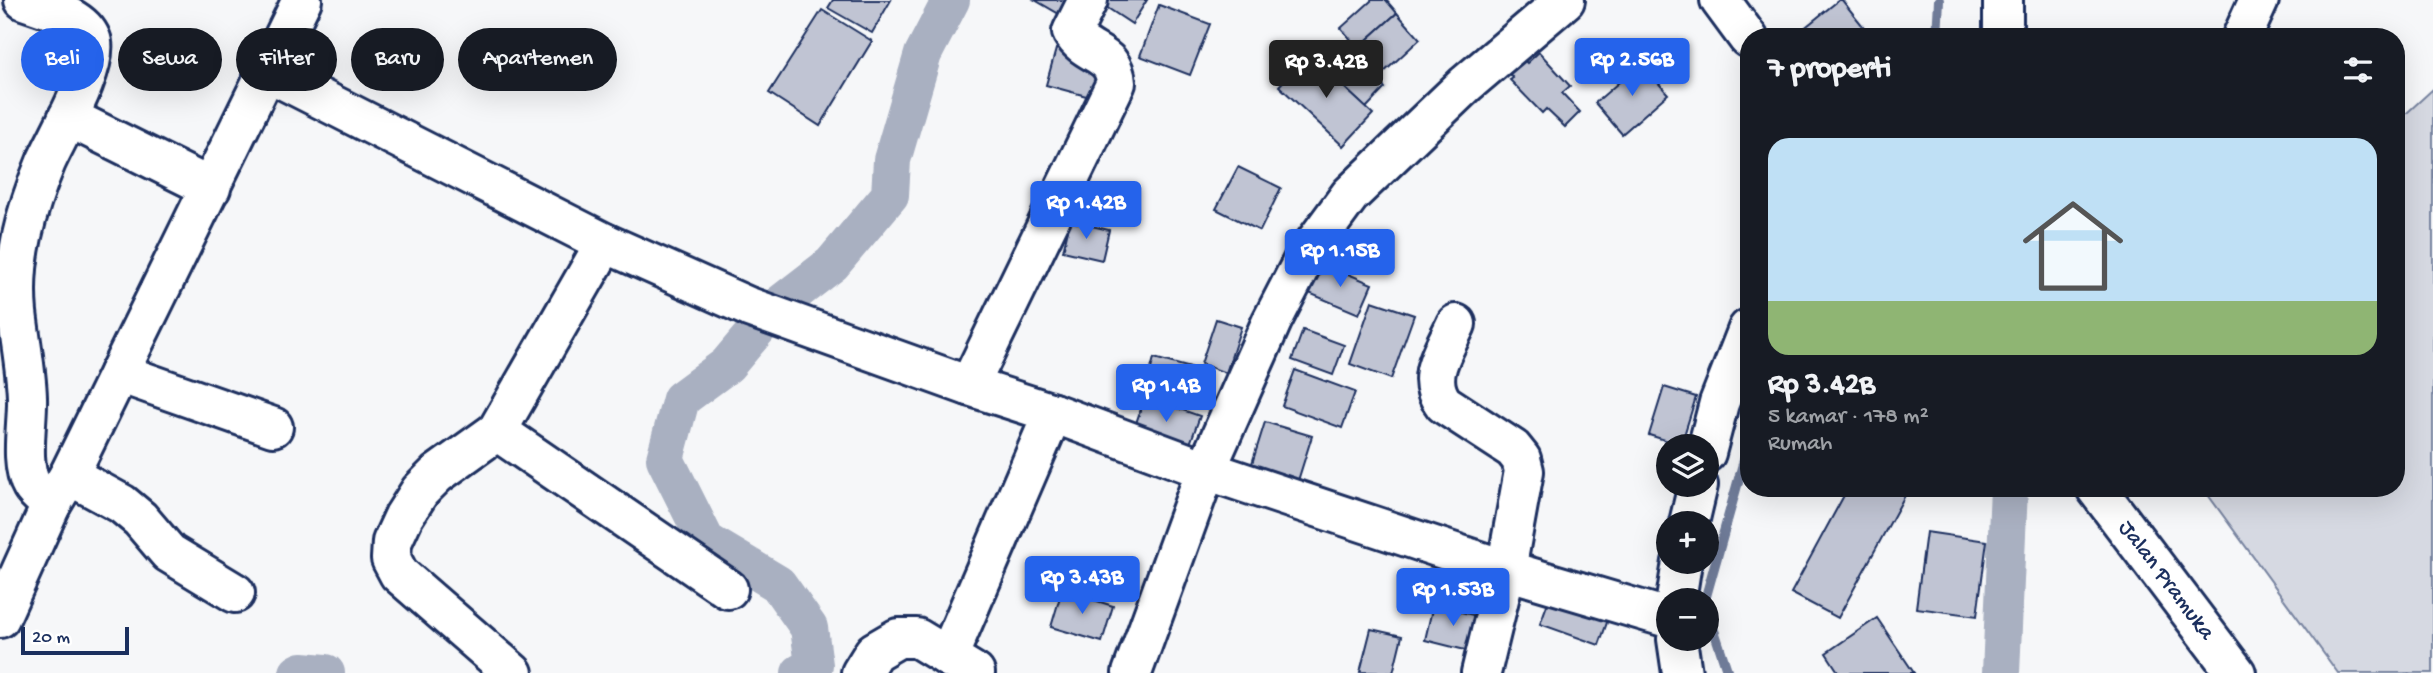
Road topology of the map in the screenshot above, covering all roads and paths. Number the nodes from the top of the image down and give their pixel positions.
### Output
1 (24, 0) edge
2 (302, 0) edge
3 (1088, 0) edge
4 (1565, 0) edge
5 (1720, 0) edge
6 (2004, 0) edge
7 (2259, 0) edge
8 (289, 28) edge
9 (1741, 28) edge
10 (2003, 28) edge
11 (2246, 28) edge
12 (259, 91) edge
13 (305, 91) edge
14 (68, 117) junction
15 (211, 188) junction
16 (605, 243) junction
17 (1456, 324) dead end
18 (1740, 349) edge
19 (119, 373) junction
20 (969, 386) junction
21 (1053, 413) junction
22 (273, 427) dead end
23 (497, 431) junction
24 (1711, 434) edge
25 (1206, 470) junction
26 (60, 490) junction
27 (2103, 497) edge
28 (1506, 570) junction
29 (729, 589) dead end
30 (235, 593) dead end
31 (1656, 614) edge
32 (0, 618) edge
33 (1679, 651) edge
34 (962, 665) edge
35 (513, 673) edge
36 (861, 673) edge
37 (1132, 673) edge
38 (1480, 673) edge
39 (1682, 673) edge
40 (2236, 673) edge

1 - 14 street
2 - 8 street
3 - 20 street
4 - 25 street
5 - 9 street
6 - 10 street
7 - 11 street
12 - 15 street
13 - 16 street
14 - 15 street
14 - 26 street
15 - 19 street
16 - 20 street
16 - 23 street
17 - 28 street
18 - 24 street
19 - 22 street
19 - 26 street
20 - 21 street
21 - 25 street
21 - 34 street
23 - 29 street
23 - 35 street
25 - 28 street
25 - 37 street
26 - 30 street
26 - 32 street
27 - 40 street, Jalan Pramuka
28 - 31 street
28 - 38 street
33 - 39 street
34 - 36 street

